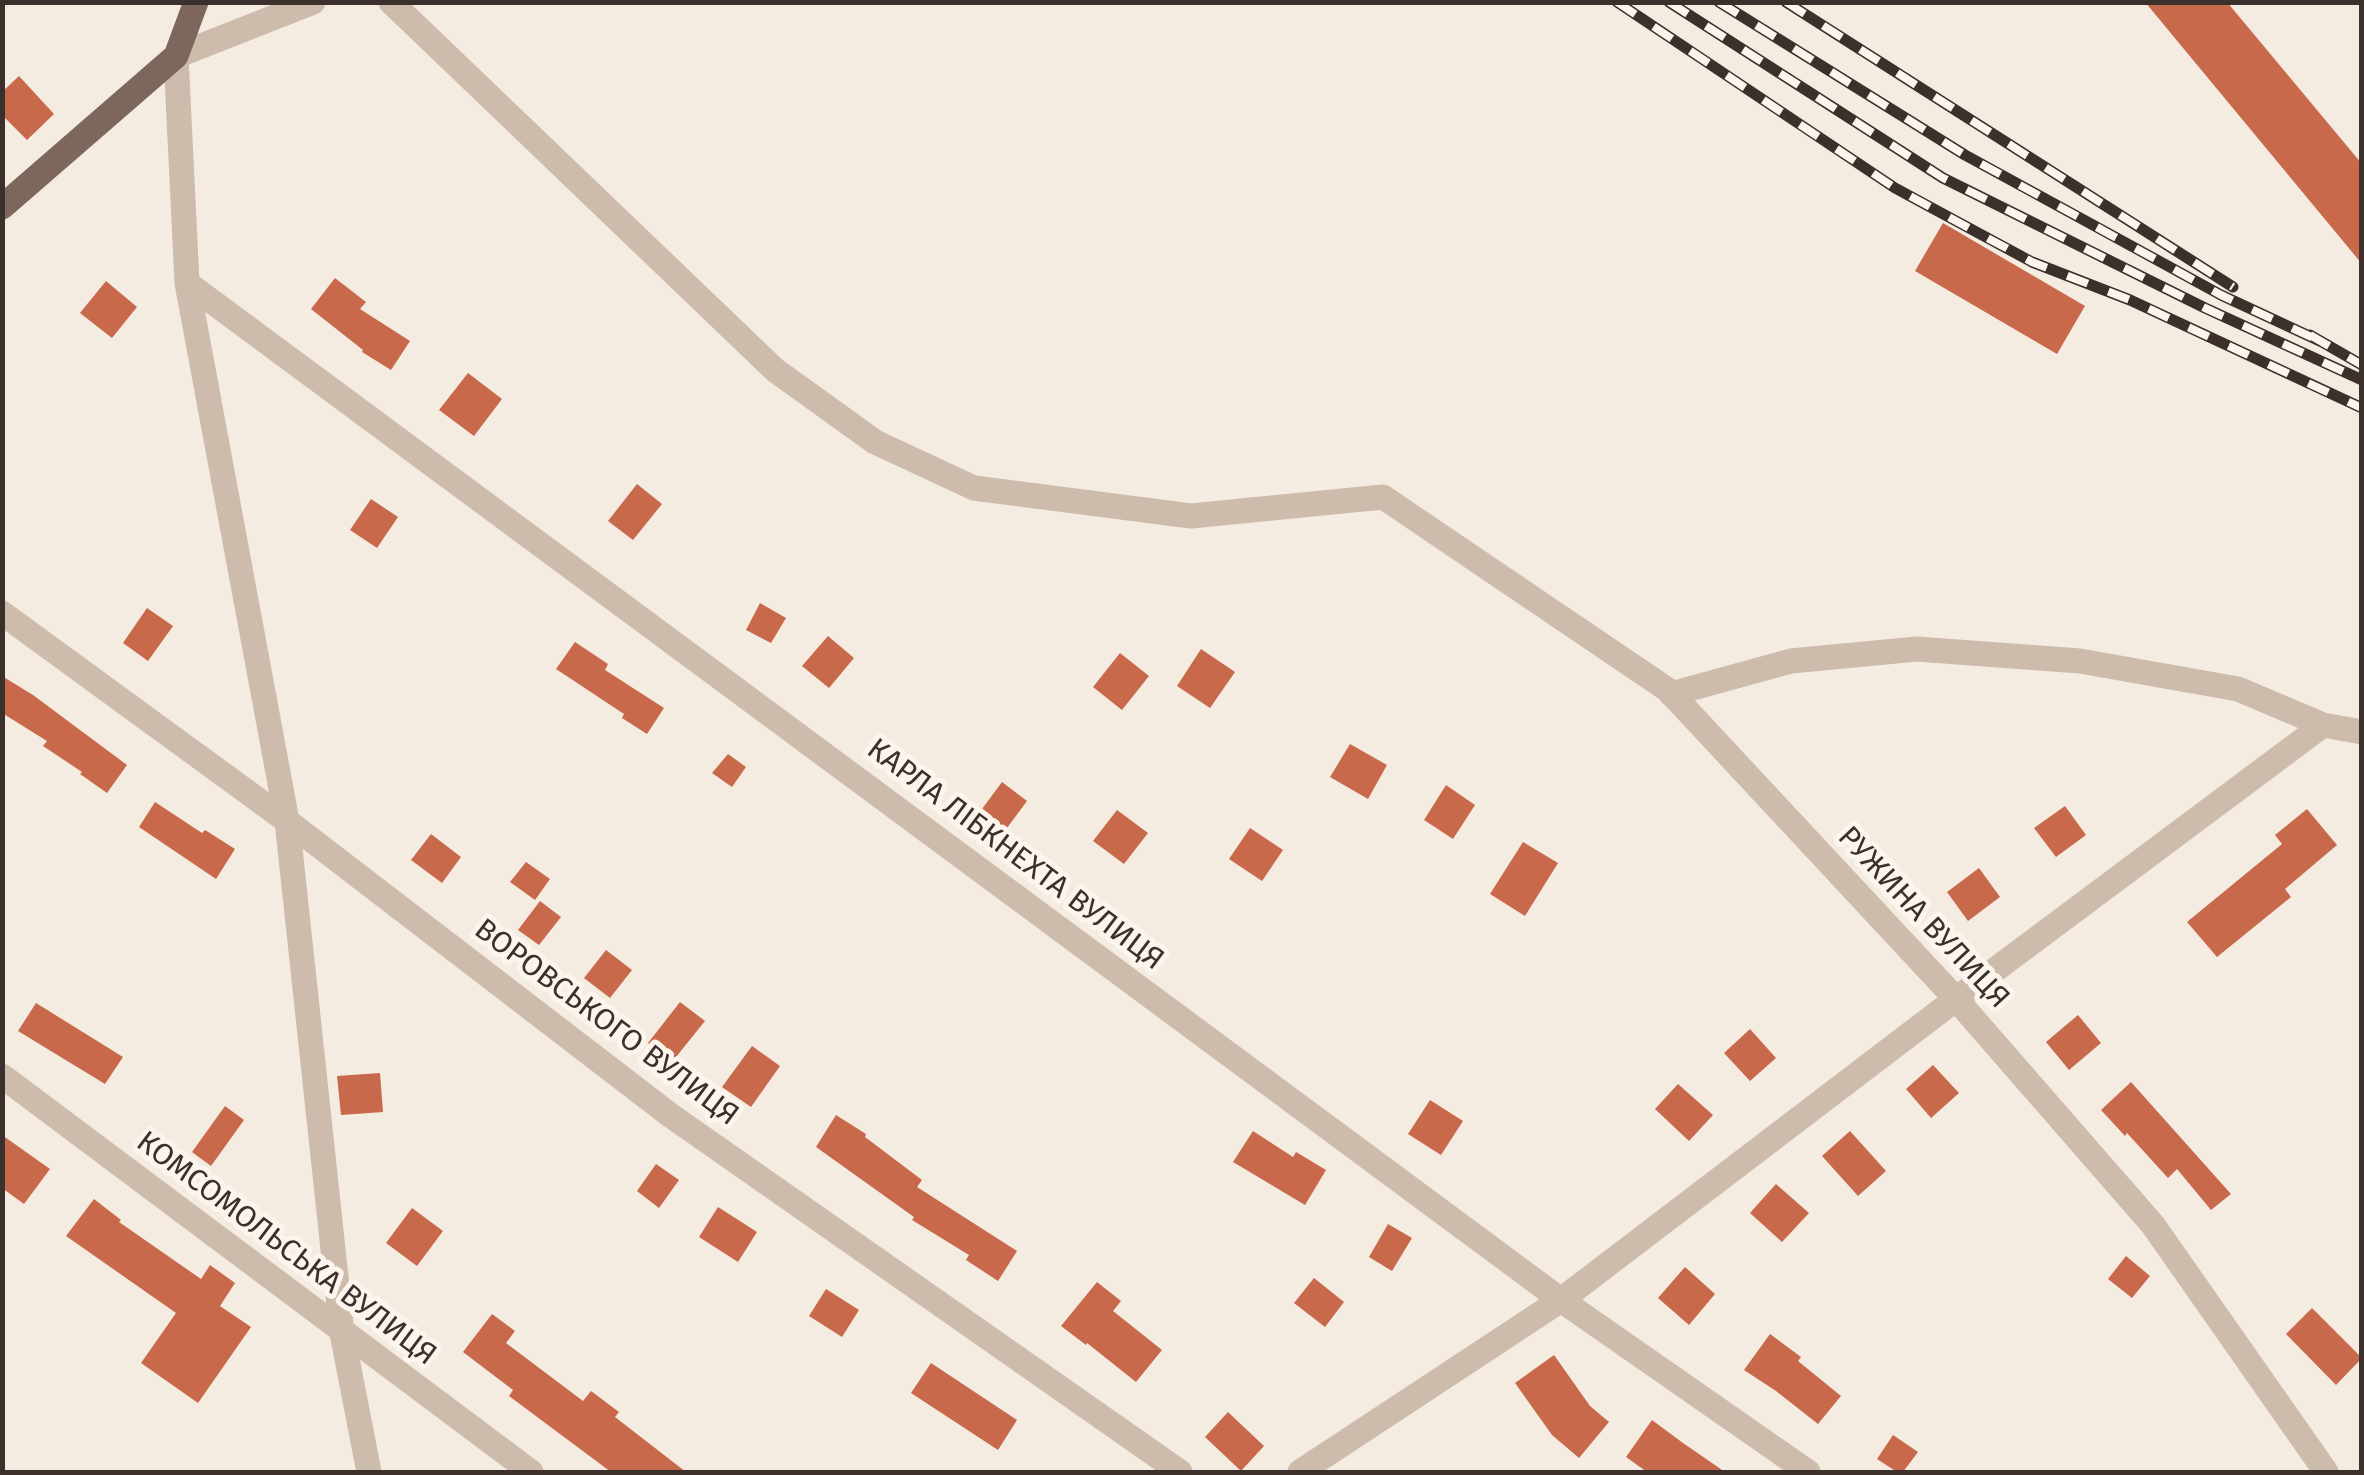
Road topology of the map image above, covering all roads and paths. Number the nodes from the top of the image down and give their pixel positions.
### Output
1 (196, 2) edge
2 (313, 2) edge
3 (390, 2) edge
4 (176, 56) junction
5 (2, 208) edge
6 (187, 283) junction
7 (2, 613) edge
8 (1671, 694) junction
9 (2323, 725) junction
10 (2362, 732) edge
11 (287, 821) junction
12 (1956, 1000) junction
13 (2, 1076) edge
14 (1561, 1300) junction
15 (342, 1333) junction
16 (369, 1472) edge
17 (531, 1472) edge
18 (1180, 1472) edge
19 (1300, 1472) edge
20 (1808, 1472) edge
21 (2326, 1472) edge

1 - 4 main road
2 - 4 street
3 - 8 street, РУЖИНА ВУЛИЦЯ
4 - 5 main road
4 - 6 street
6 - 11 street
6 - 14 street, КАРЛА ЛІБКНЕХТА ВУЛИЦЯ
7 - 11 street, ВОРОВСЬКОГО ВУЛИЦЯ
8 - 9 street
8 - 12 street, РУЖИНА ВУЛИЦЯ
9 - 10 street
9 - 12 street
11 - 15 street
11 - 18 street, ВОРОВСЬКОГО ВУЛИЦЯ
12 - 14 street
12 - 21 street, РУЖИНА ВУЛИЦЯ
13 - 15 street, КОМСОМОЛЬСЬКА ВУЛИЦЯ
14 - 19 street
14 - 20 street, КАРЛА ЛІБКНЕХТА ВУЛИЦЯ
15 - 16 street
15 - 17 street, КОМСОМОЛЬСЬКА ВУЛИЦЯ

